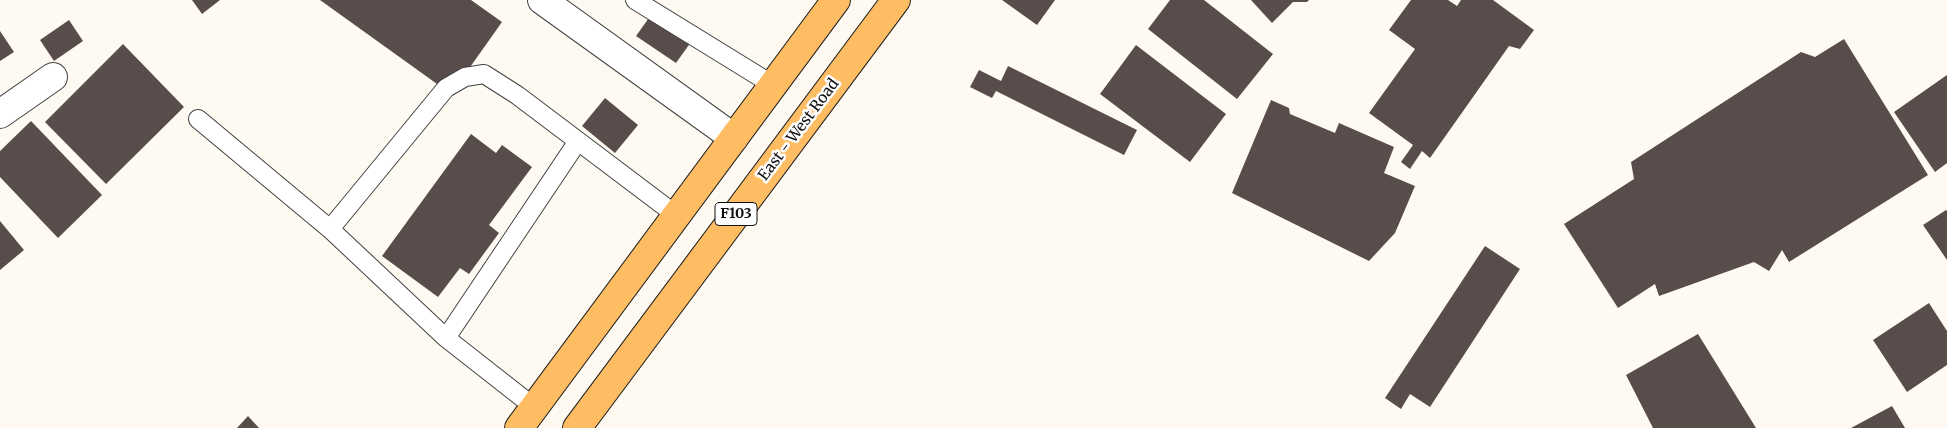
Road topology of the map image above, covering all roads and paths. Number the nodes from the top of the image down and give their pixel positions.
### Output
1 (542, 0) edge
2 (636, 0) edge
3 (836, 0) edge
4 (896, 0) edge
5 (53, 76) dead end
6 (773, 85) junction
7 (0, 114) edge
8 (198, 120) dead end
9 (734, 138) junction
10 (578, 141) junction
11 (676, 215) junction
12 (330, 229) junction
13 (446, 338) junction
14 (526, 417) edge
15 (577, 428) edge

1 - 9 street
2 - 6 lane
3 - 6 main road
4 - 15 main road, East - West Road / F103
5 - 7 street
6 - 9 main road
8 - 12 lane
9 - 11 main road
10 - 11 lane
10 - 12 lane
10 - 13 lane
11 - 14 main road
12 - 13 lane
13 - 14 lane

